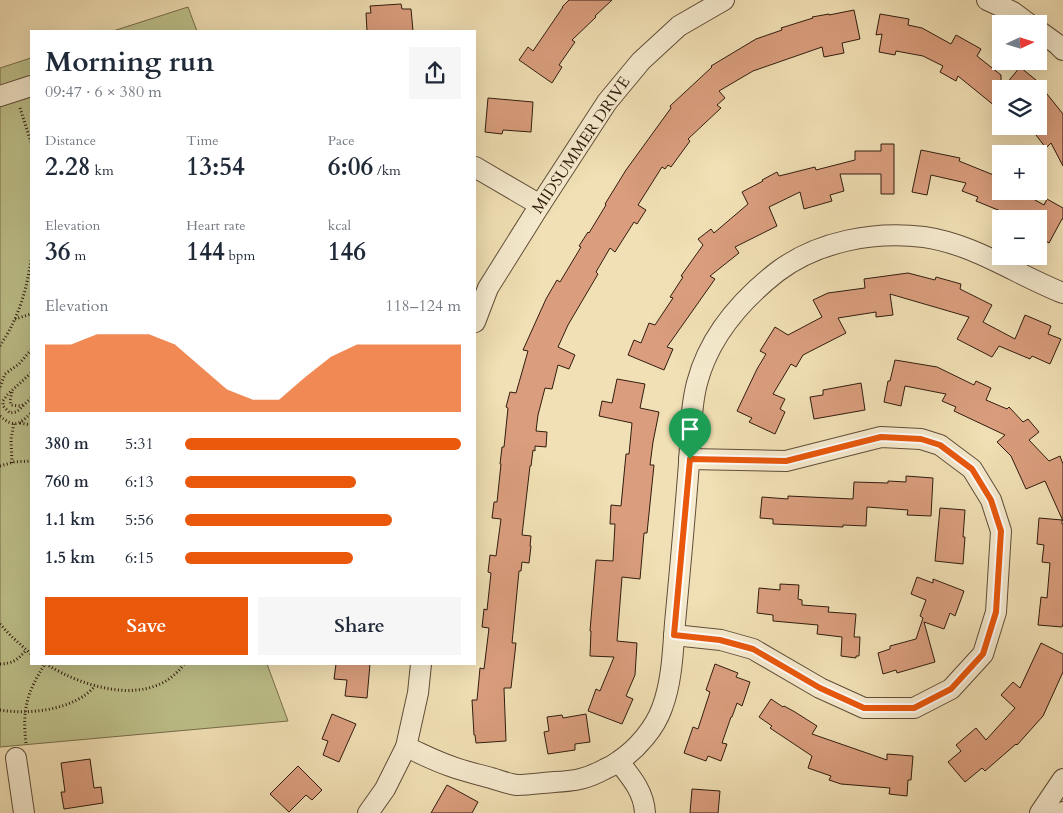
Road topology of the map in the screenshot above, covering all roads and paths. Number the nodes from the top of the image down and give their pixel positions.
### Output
1 (724, 0) edge
2 (987, 0) edge
3 (1016, 15) edge
4 (1048, 36) edge
5 (1061, 43) edge
6 (30, 86) edge
7 (0, 96) edge
8 (476, 168) edge
9 (540, 205) junction
10 (30, 265) edge
11 (1063, 293) edge
12 (30, 314) edge
13 (476, 319) edge
14 (15, 320) junction
15 (0, 346) edge
16 (30, 351) edge
17 (30, 374) edge
18 (0, 387) edge
19 (14, 389) junction
20 (30, 399) edge
21 (26, 404) junction
22 (30, 414) edge
23 (0, 416) edge
24 (14, 423) junction
25 (20, 423) junction
26 (30, 425) edge
27 (690, 459) junction
28 (30, 461) edge
29 (12, 463) junction
30 (0, 466) edge
31 (0, 624) edge
32 (674, 635) junction
33 (26, 650) junction
34 (30, 653) edge
35 (0, 664) edge
36 (45, 665) edge
37 (48, 665) edge
38 (183, 665) edge
39 (421, 665) edge
40 (95, 686) junction
41 (0, 710) edge
42 (25, 711) junction
43 (406, 747) junction
44 (16, 758) joint
45 (619, 762) junction
46 (1063, 779) edge
47 (24, 813) edge
48 (368, 813) edge
49 (645, 813) edge
50 (1040, 813) edge

1 - 9 street, MIDSUMMER DRIVE
2 - 3 street
4 - 5 street
6 - 7 street
8 - 9 street
9 - 13 street, MIDSUMMER DRIVE
10 - 14 path
11 - 27 street
12 - 14 path
14 - 15 path
16 - 18 path
17 - 19 path
19 - 21 path
19 - 21 path
20 - 21 path
22 - 25 path
23 - 24 path
24 - 25 path
24 - 29 path
25 - 26 path
27 - 32 street
27 - 32 street
28 - 29 path
29 - 30 path
31 - 33 path
32 - 45 street
33 - 34 path
33 - 35 path
36 - 42 path
37 - 40 path
38 - 40 path
39 - 43 street
40 - 42 path
41 - 42 path
42 - 44 path
43 - 45 street
43 - 48 street
44 - 47 street
45 - 49 street
46 - 50 street

